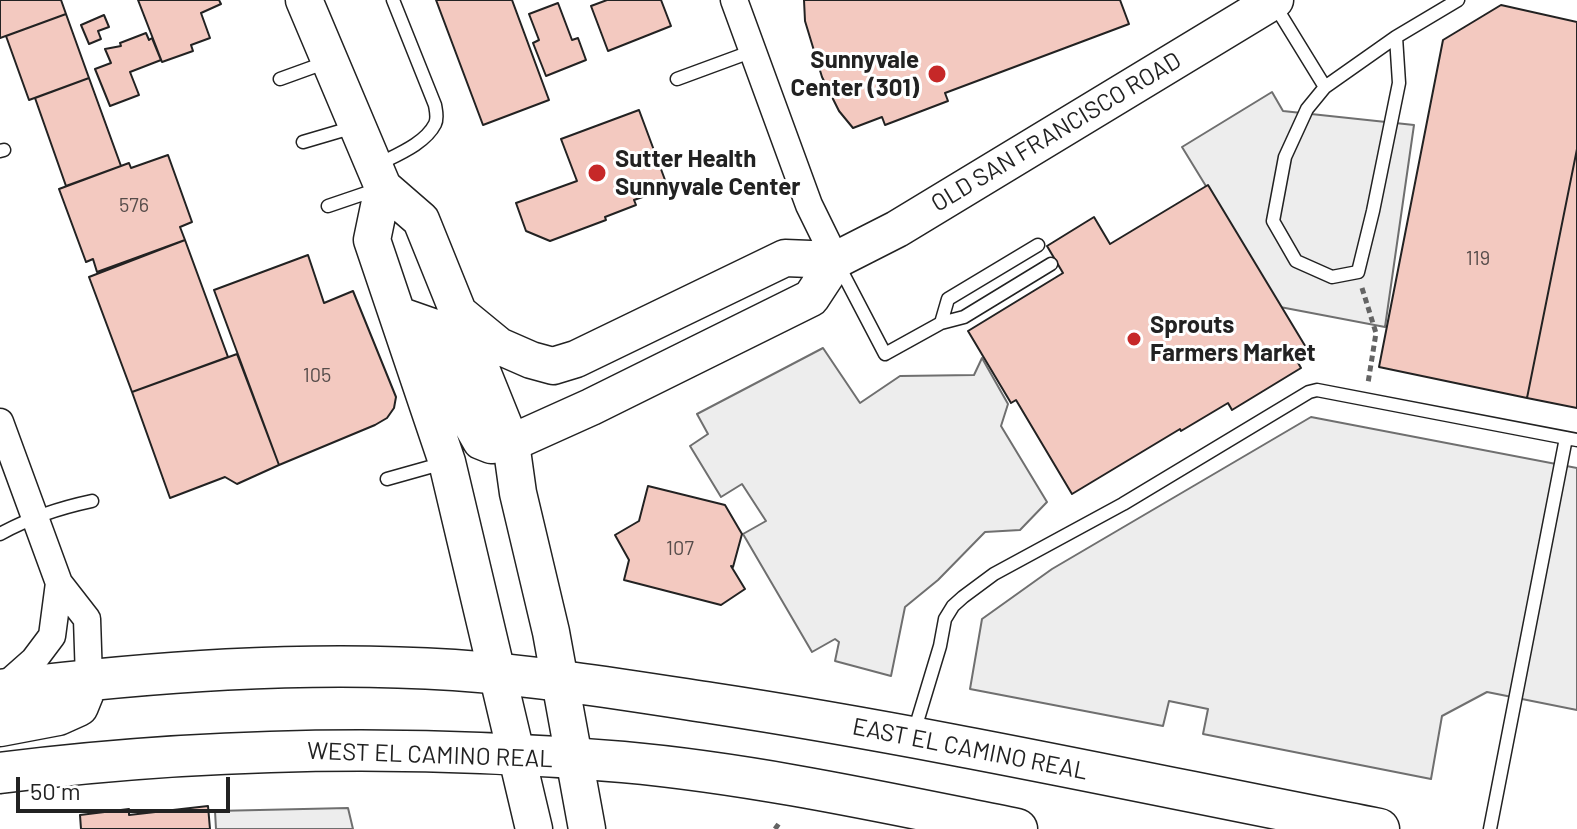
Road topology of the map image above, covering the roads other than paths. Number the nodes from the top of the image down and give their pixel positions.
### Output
1 (393, 0) edge
2 (734, 0) edge
3 (1458, 0) edge
4 (1274, 1) edge
5 (310, 4) edge
6 (1396, 37) junction
7 (753, 51) junction
8 (330, 61) junction
9 (280, 79) dead end
10 (677, 79) dead end
11 (1325, 87) junction
12 (357, 126) junction
13 (303, 142) dead end
14 (379, 177) junction
15 (328, 206) dead end
16 (1038, 245) dead end
17 (836, 260) junction
18 (1051, 264) dead end
19 (460, 314) junction
20 (398, 315) junction
21 (941, 323) junction
22 (0, 422) edge
23 (1571, 439) edge
24 (511, 443) junction
25 (447, 462) junction
26 (387, 479) dead end
27 (92, 501) dead end
28 (34, 517) junction
29 (0, 534) edge
30 (59, 583) junction
31 (498, 675) junction
32 (89, 679) junction
33 (559, 682) junction
34 (0, 690) edge
35 (0, 726) edge
36 (912, 737) junction
37 (515, 756) junction
38 (573, 759) junction
39 (0, 773) edge
40 (534, 829) edge
41 (587, 829) edge
42 (1017, 829) edge
43 (1379, 829) edge
44 (1490, 829) edge

1 - 14 lane
2 - 7 street
3 - 6 lane
4 - 11 lane
4 - 17 main road, OLD SAN FRANCISCO ROAD
5 - 8 main road
6 - 11 lane
6 - 11 lane
7 - 10 lane
7 - 17 street
8 - 9 lane
8 - 12 main road
12 - 13 lane
12 - 14 main road
14 - 15 lane
14 - 19 main road
14 - 20 main road
16 - 21 lane
17 - 19 main road, OLD SAN FRANCISCO ROAD
17 - 21 lane
17 - 24 main road, OLD SAN FRANCISCO ROAD
18 - 21 lane
19 - 24 main road
20 - 24 main road
20 - 25 main road
22 - 28 street
23 - 36 lane
23 - 44 lane
24 - 33 main road
25 - 26 lane
25 - 31 main road
27 - 28 lane
28 - 29 lane
28 - 30 street
30 - 32 street
30 - 34 street
31 - 32 main road
31 - 33 main road
31 - 37 main road
32 - 34 main road
32 - 35 main road
33 - 36 main road, EAST EL CAMINO REAL
33 - 38 main road
36 - 43 main road, EAST EL CAMINO REAL
37 - 38 main road, WEST EL CAMINO REAL
37 - 39 main road, WEST EL CAMINO REAL
37 - 40 main road
38 - 41 main road
38 - 42 main road

